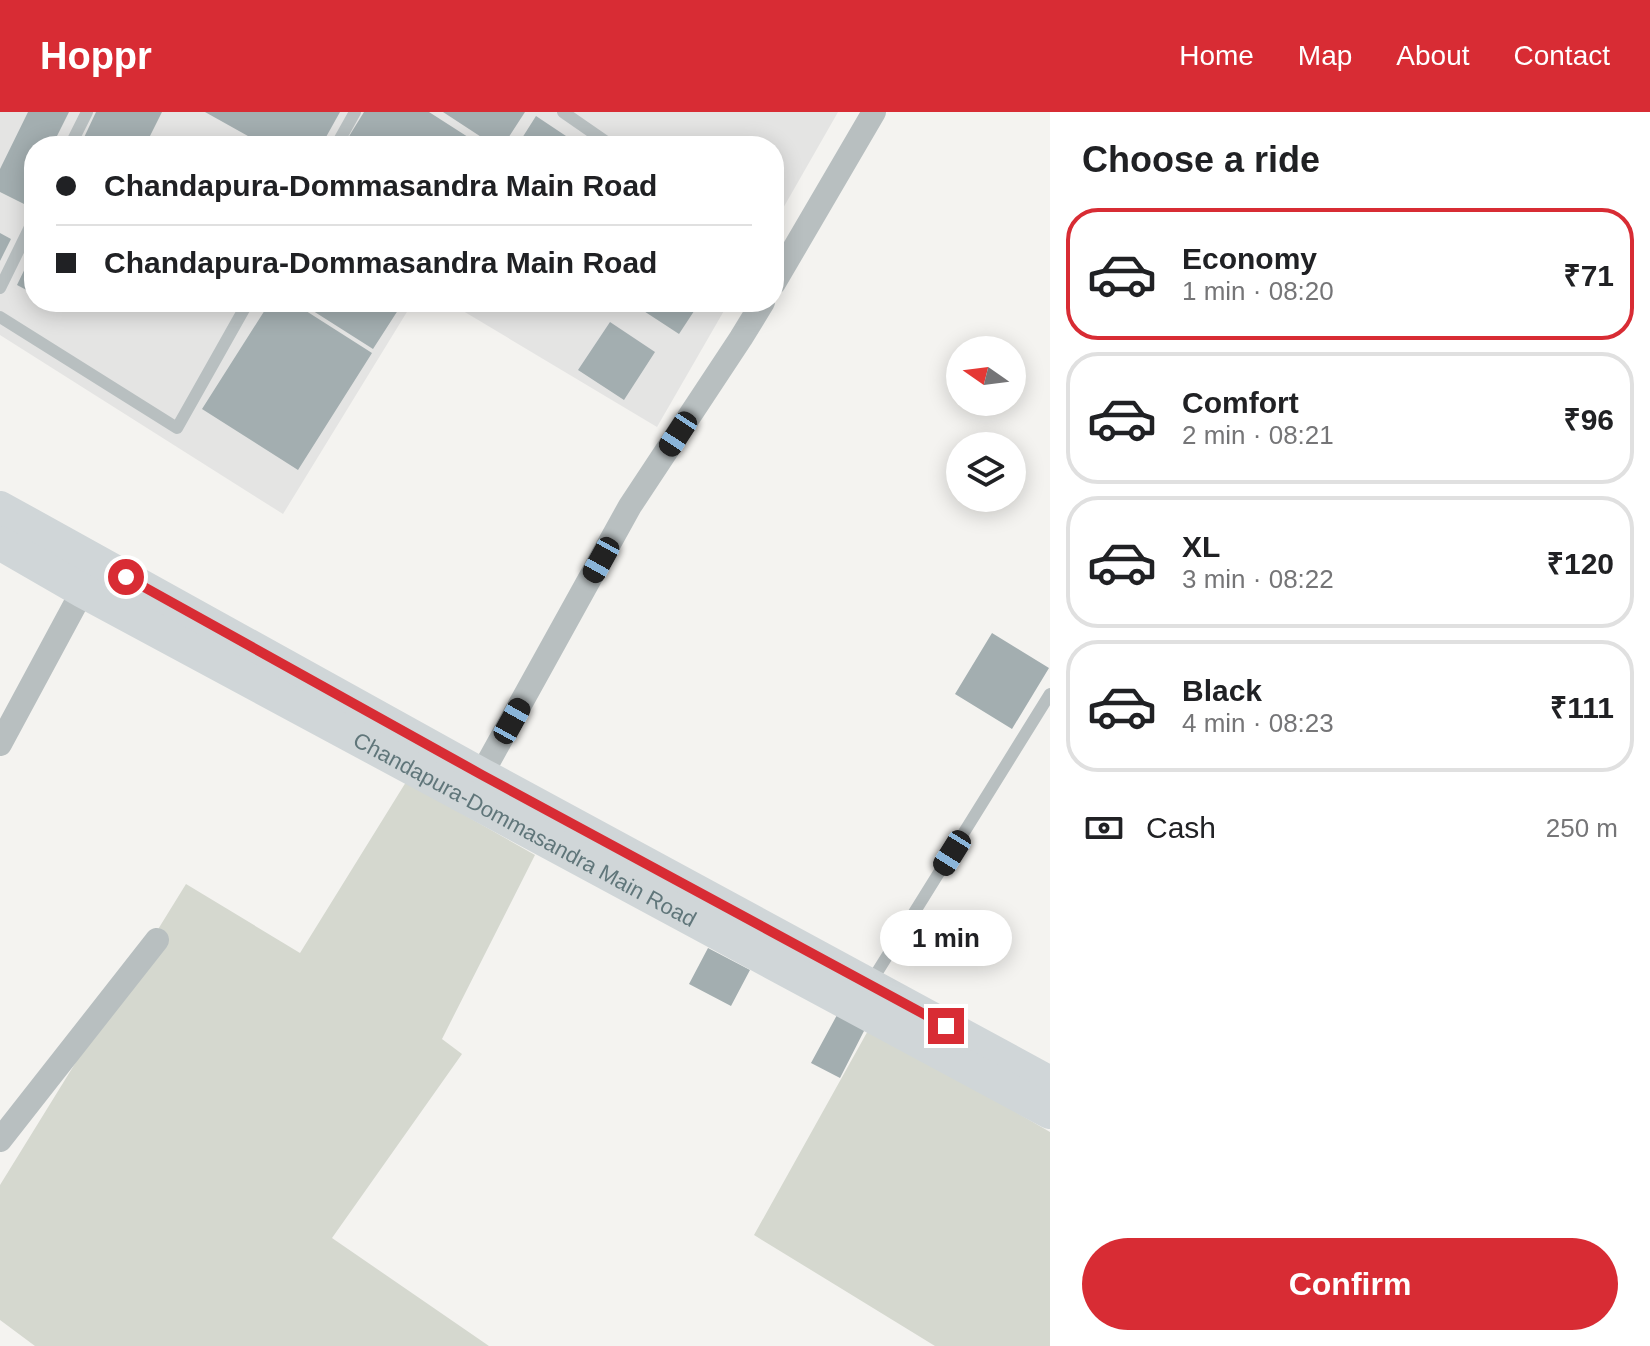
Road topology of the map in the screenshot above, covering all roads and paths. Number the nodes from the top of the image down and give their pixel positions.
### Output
1 (87, 112) edge
2 (355, 112) edge
3 (563, 112) edge
4 (874, 112) edge
5 (75, 136) edge
6 (342, 136) edge
7 (598, 136) edge
8 (24, 239) edge
9 (784, 258) edge
10 (0, 288) edge
11 (242, 312) edge
12 (757, 312) edge
13 (0, 317) edge
14 (0, 508) edge
15 (0, 543) edge
16 (91, 576) junction
17 (1050, 694) edge
18 (0, 744) edge
19 (474, 786) junction
20 (157, 940) dead end
21 (869, 985) junction
22 (1050, 1083) edge
23 (1050, 1112) edge
24 (0, 1140) edge

1 - 5 lane
2 - 6 lane
3 - 7 lane
4 - 9 street
8 - 10 lane
11 - 13 lane
12 - 19 street
14 - 16 main road, Chandapura-Dommasandra Main Road
15 - 16 main road, Chandapura-Dommasandra Main Road
16 - 18 street
16 - 19 main road, Chandapura-Dommasandra Main Road
17 - 21 lane
19 - 21 main road, Chandapura-Dommasandra Main Road
19 - 23 main road, Chandapura-Dommasandra Main Road
20 - 24 street
21 - 22 main road, Chandapura-Dommasandra Main Road

